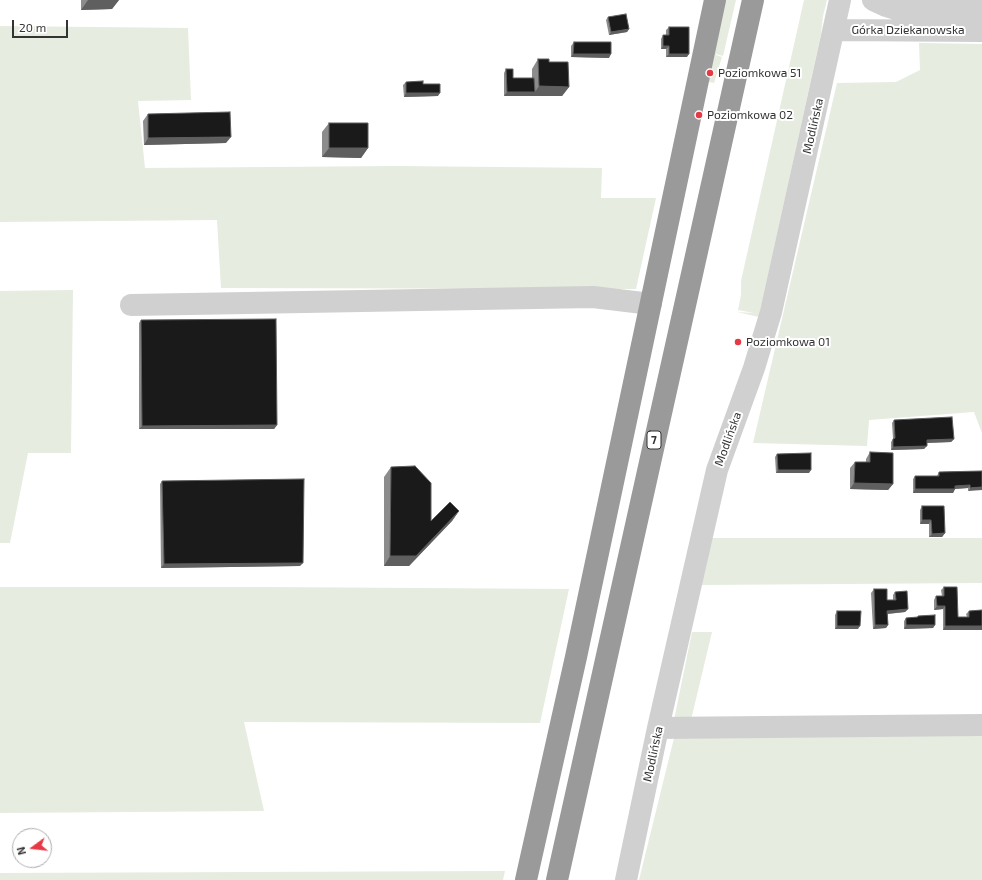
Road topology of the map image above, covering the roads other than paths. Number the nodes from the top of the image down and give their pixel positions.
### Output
1 (715, 0) edge
2 (753, 0) edge
3 (840, 0) edge
4 (873, 0) edge
5 (982, 8) edge
6 (834, 30) junction
7 (982, 31) edge
8 (651, 304) junction
9 (131, 305) dead end
10 (982, 726) edge
11 (658, 728) junction
12 (526, 880) edge
13 (557, 880) edge
14 (626, 880) edge

1 - 8 highway
2 - 13 highway, 7
3 - 6 street, Modlińska
4 - 5 street
6 - 7 street, Górka Dziekanowska
6 - 11 street, Modlińska
8 - 9 street
8 - 12 highway
10 - 11 street
11 - 14 street, Modlińska

